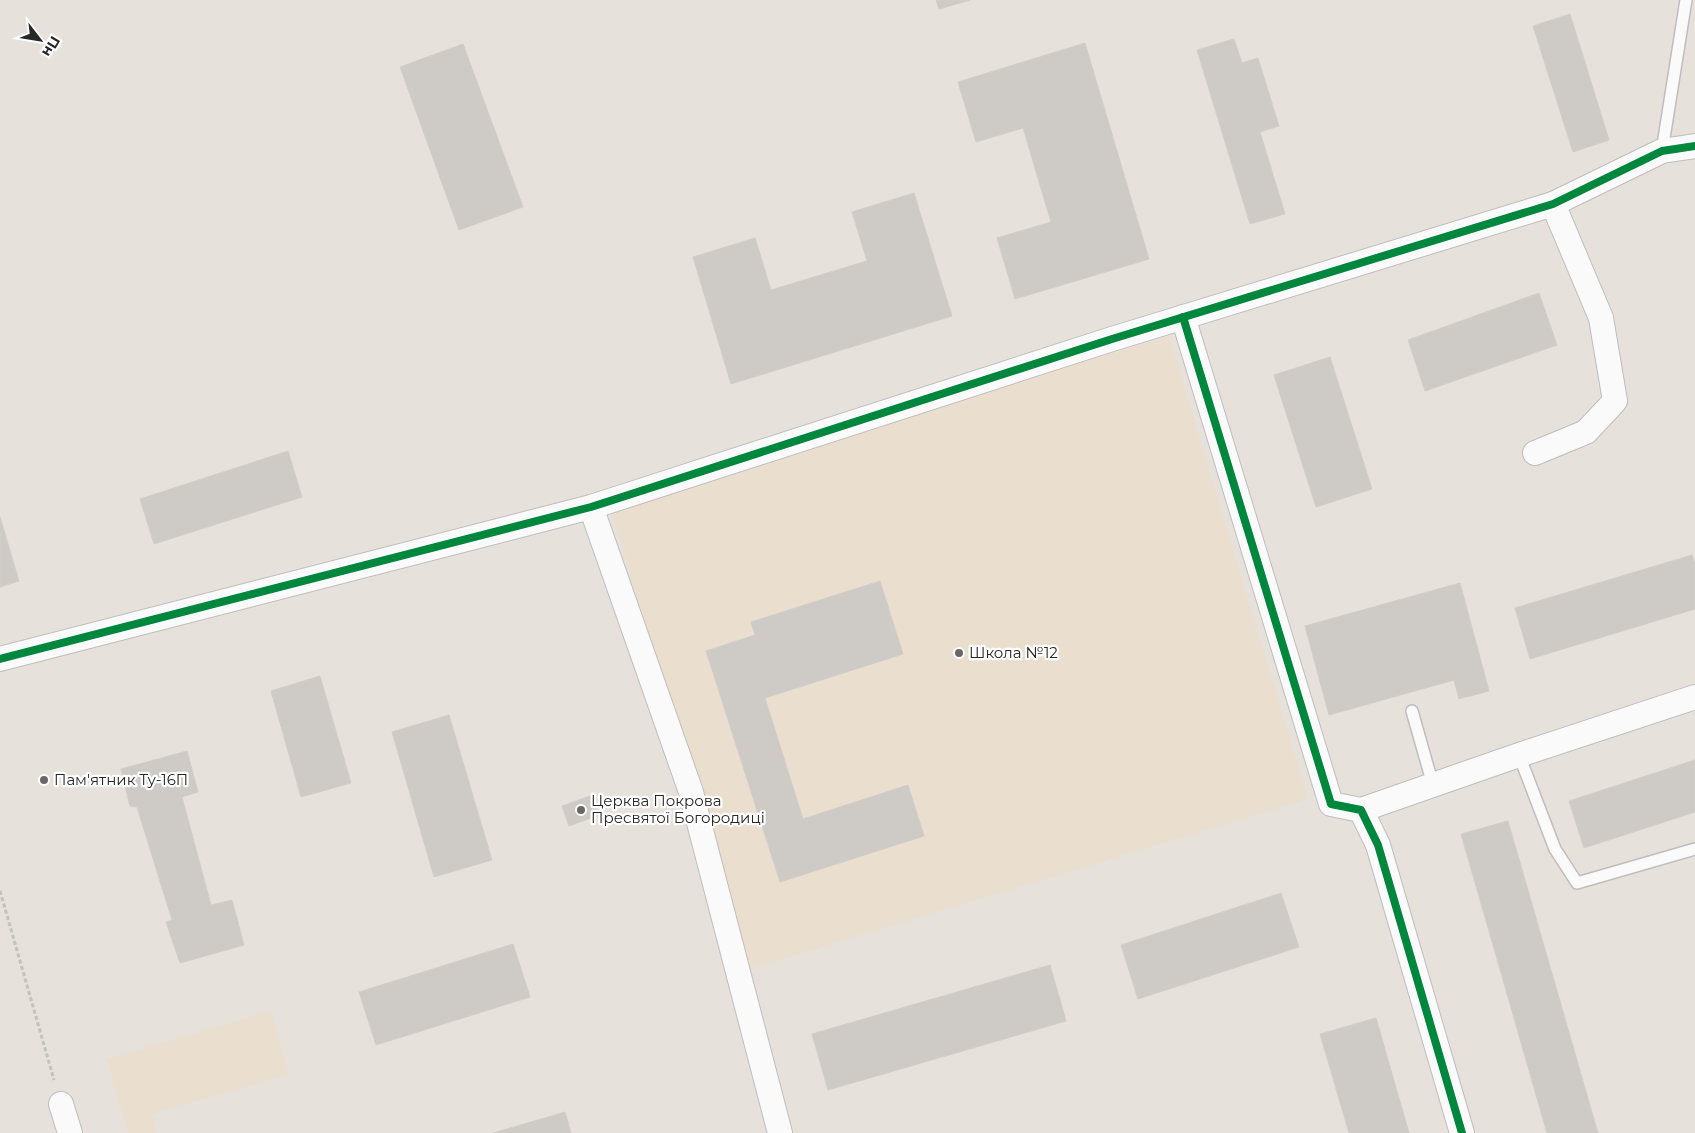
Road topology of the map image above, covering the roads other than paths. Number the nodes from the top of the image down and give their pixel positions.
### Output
1 (1686, 0) edge
2 (1695, 146) edge
3 (1662, 151) junction
4 (1553, 204) junction
5 (1183, 317) junction
6 (1535, 454) dead end
7 (591, 507) junction
8 (0, 659) edge
9 (1695, 697) edge
10 (1412, 710) dead end
11 (1519, 755) junction
12 (1433, 785) junction
13 (1361, 810) junction
14 (1695, 849) edge
15 (61, 1104) road end
16 (70, 1133) edge
17 (780, 1133) edge
18 (1462, 1133) edge

1 - 3 lane
2 - 3 street
3 - 4 street
4 - 5 street
4 - 6 street
5 - 7 street
5 - 13 street
7 - 8 street
7 - 17 street
9 - 11 street
10 - 12 lane
11 - 12 street
11 - 14 lane
12 - 13 street
13 - 18 street
15 - 16 street

